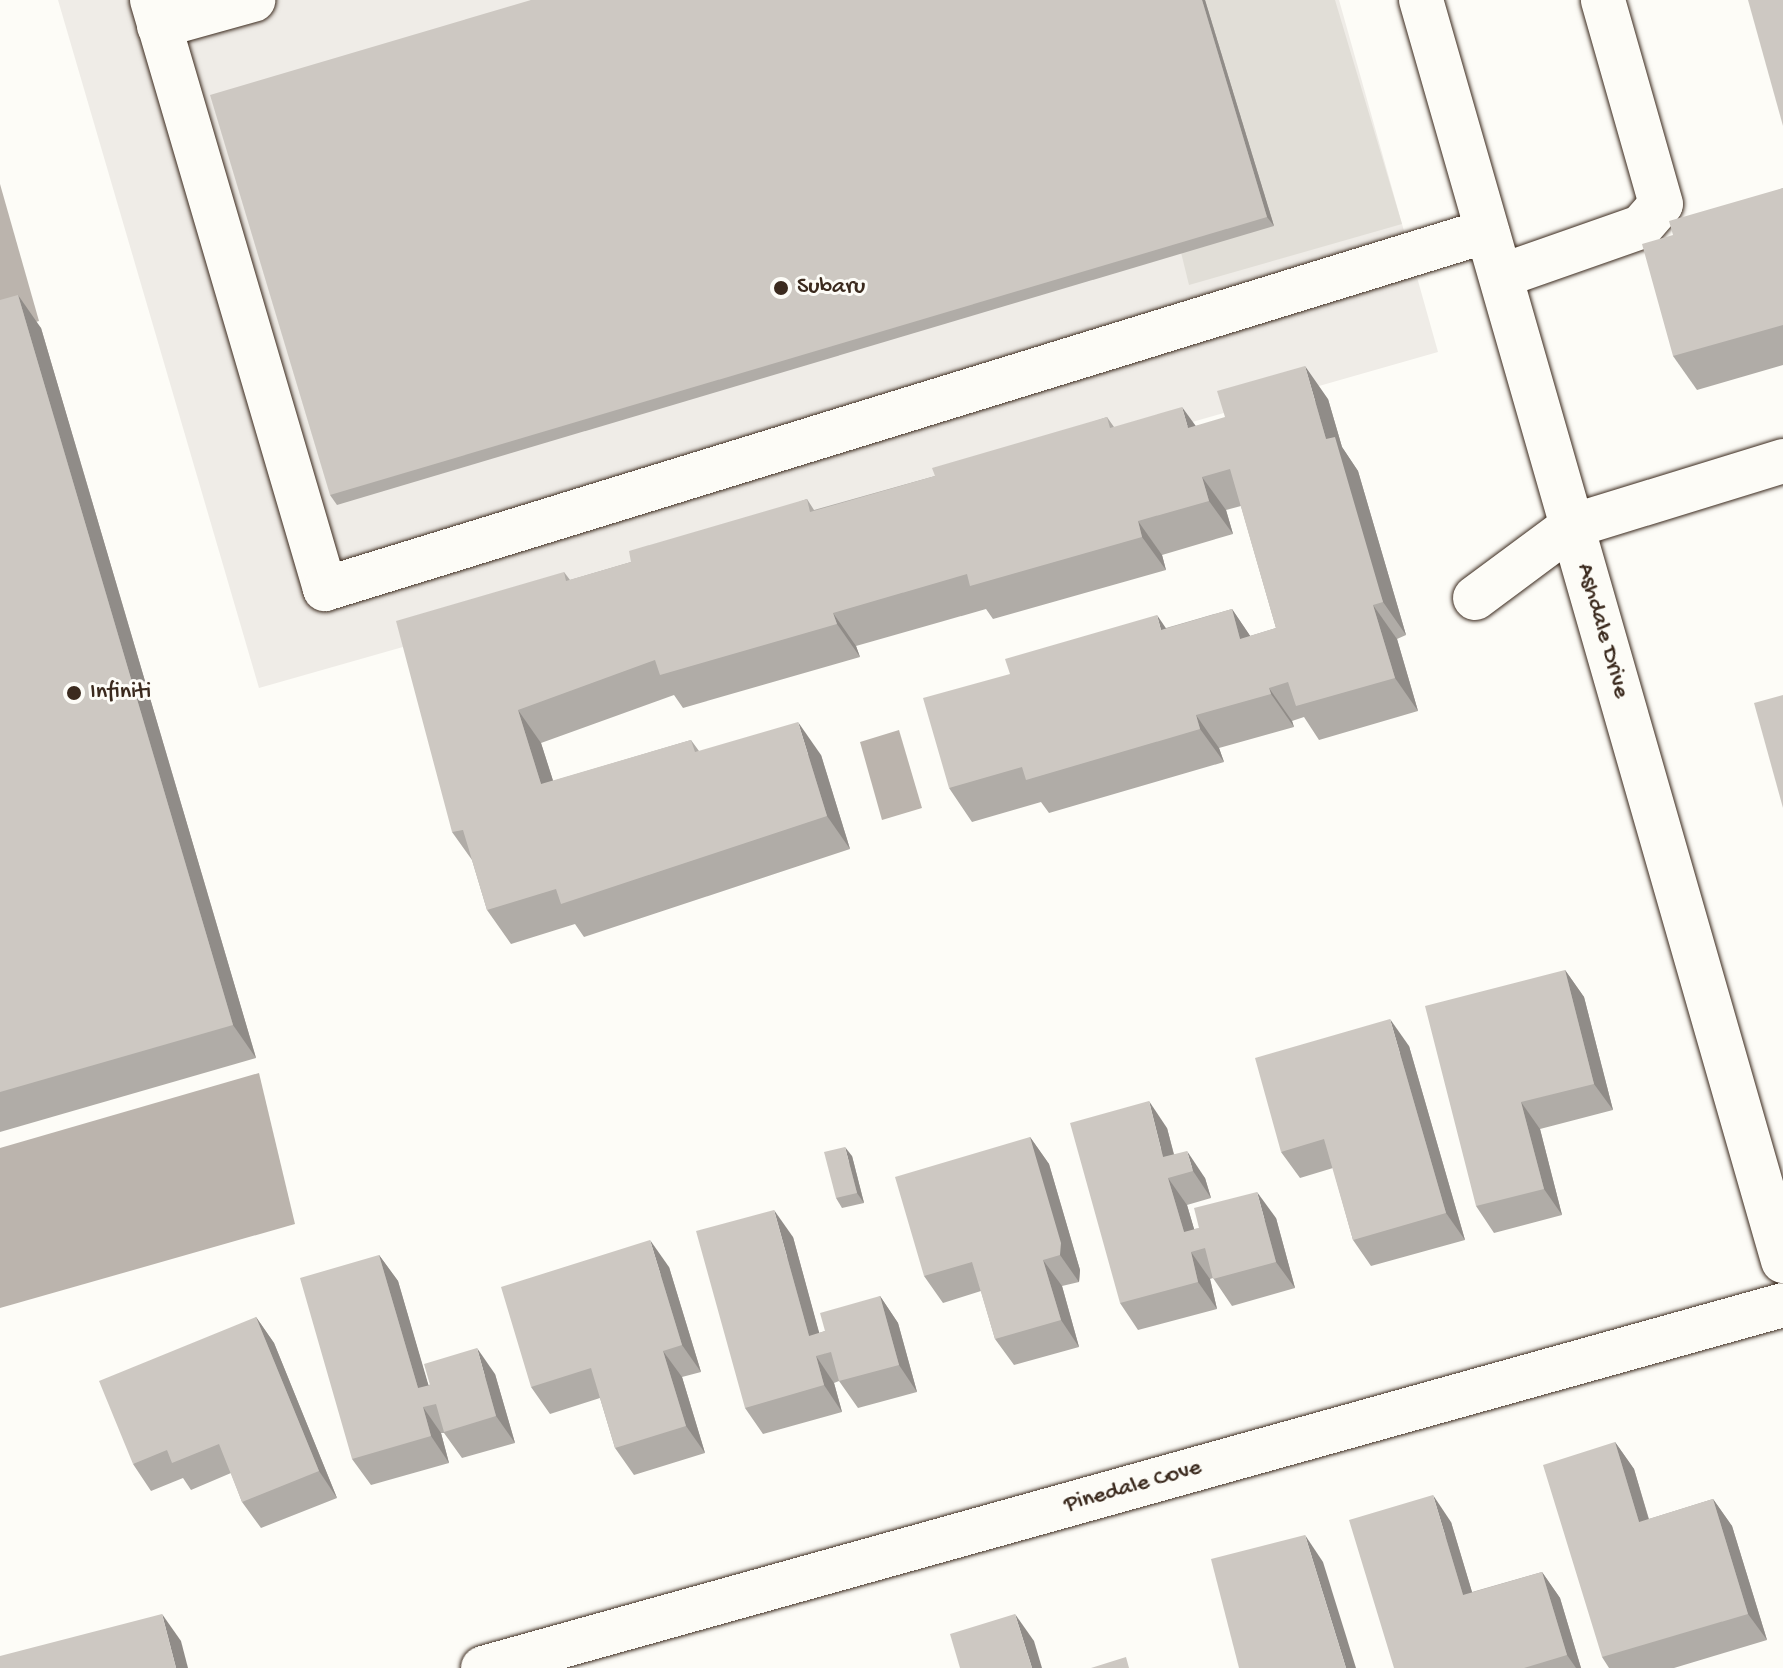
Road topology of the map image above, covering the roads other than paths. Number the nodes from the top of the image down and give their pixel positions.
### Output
1 (253, 0) edge
2 (1421, 0) edge
3 (1603, 0) edge
4 (156, 13) edge
5 (1487, 231) junction
6 (1501, 276) junction
7 (1783, 461) edge
8 (1572, 526) junction
9 (1475, 598) dead end
10 (1783, 1261) edge
11 (1783, 1305) edge
12 (483, 1668) edge

1 - 4 street
2 - 5 street, Ashdale Drive
3 - 6 street
4 - 5 street
5 - 6 street, Ashdale Drive
6 - 8 street, Ashdale Drive
7 - 8 street
8 - 9 street
8 - 10 street, Ashdale Drive
11 - 12 street, Pinedale Cove

